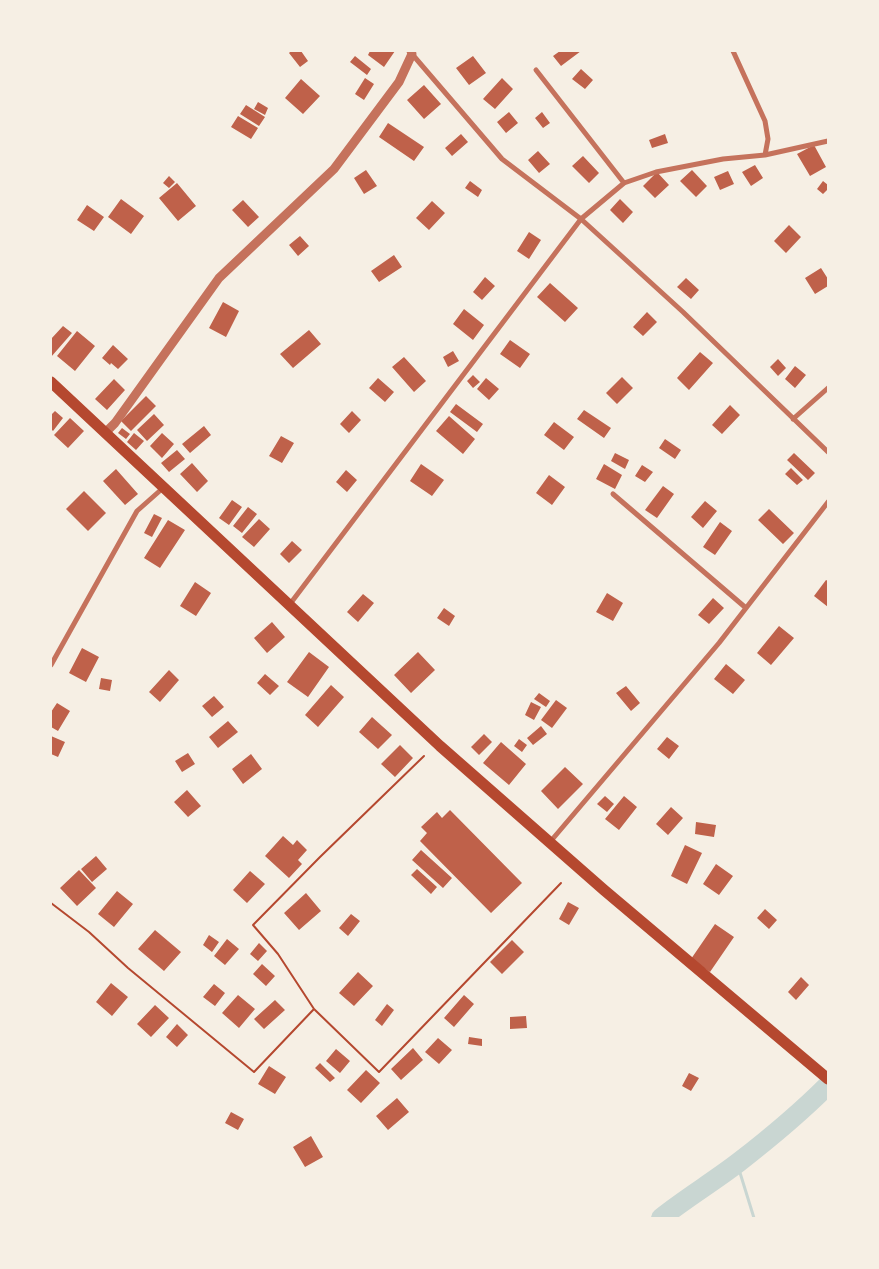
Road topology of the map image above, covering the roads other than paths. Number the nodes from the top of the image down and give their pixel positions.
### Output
1 (734, 51) edge
2 (412, 53) edge
3 (536, 70) dead end
4 (828, 141) edge
5 (765, 155) junction
6 (624, 183) junction
7 (581, 219) junction
8 (51, 382) edge
9 (828, 388) edge
10 (793, 419) junction
11 (105, 433) junction
12 (828, 452) edge
13 (163, 488) junction
14 (613, 494) dead end
15 (828, 502) edge
16 (290, 604) junction
17 (746, 608) junction
18 (51, 665) edge
19 (550, 842) junction
20 (828, 1079) edge

1 - 5 street
2 - 7 street
2 - 11 street
3 - 6 street
4 - 5 street
5 - 6 street
6 - 7 street
7 - 10 street
7 - 16 street
8 - 11 highway
9 - 10 street
10 - 12 street
11 - 13 highway
13 - 16 highway
13 - 18 street
14 - 17 street
15 - 17 street
16 - 19 highway
17 - 19 street
19 - 20 highway

